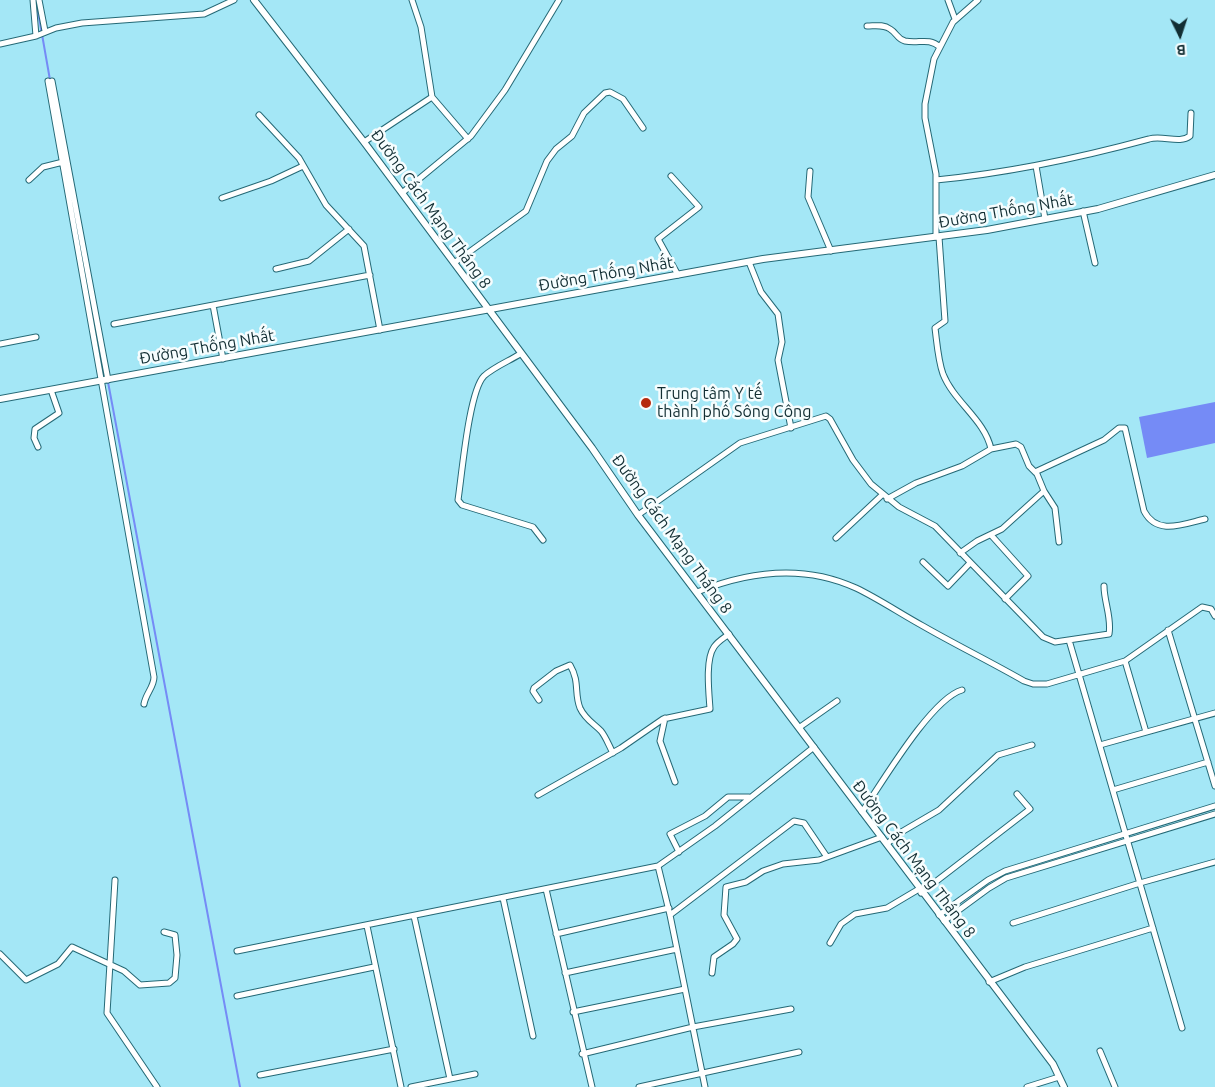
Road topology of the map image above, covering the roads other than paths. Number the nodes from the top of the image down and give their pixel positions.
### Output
1 (33, 0) edge
2 (39, 0) edge
3 (234, 0) edge
4 (254, 0) edge
5 (412, 0) edge
6 (559, 0) edge
7 (948, 0) edge
8 (978, 0) edge
9 (955, 18) junction
10 (867, 26) dead end
11 (41, 33) junction
12 (0, 44) edge
13 (940, 47) junction
14 (432, 97) junction
15 (1191, 113) dead end
16 (259, 114) dead end
17 (643, 128) dead end
18 (468, 139) junction
19 (364, 142) junction
20 (62, 162) junction
21 (303, 166) junction
22 (1036, 166) junction
23 (810, 171) dead end
24 (1215, 175) edge
25 (671, 176) dead end
26 (29, 180) dead end
27 (936, 180) junction
28 (402, 193) junction
29 (222, 198) dead end
30 (1083, 212) junction
31 (1044, 219) junction
32 (349, 229) junction
33 (937, 237) junction
34 (831, 251) junction
35 (749, 262) junction
36 (454, 263) junction
37 (1095, 263) dead end
38 (276, 270) dead end
39 (370, 275) junction
40 (678, 275) junction
41 (213, 305) junction
42 (488, 310) junction
43 (114, 324) dead end
44 (380, 330) junction
45 (36, 337) dead end
46 (0, 344) edge
47 (520, 354) junction
48 (223, 359) junction
49 (104, 380) junction
50 (51, 390) junction
51 (0, 399) edge
52 (791, 428) junction
53 (38, 447) dead end
54 (991, 449) junction
55 (1035, 472) junction
56 (1044, 491) junction
57 (882, 495) junction
58 (888, 499) junction
59 (638, 514) junction
60 (1205, 519) dead end
61 (991, 535) junction
62 (836, 538) dead end
63 (543, 540) dead end
64 (1059, 542) dead end
65 (960, 553) junction
66 (923, 562) dead end
67 (970, 563) junction
68 (1104, 586) dead end
69 (697, 592) junction
70 (1005, 600) junction
71 (1215, 616) edge
72 (1168, 630) junction
73 (729, 634) junction
74 (1069, 640) junction
75 (1124, 661) junction
76 (1080, 676) junction
77 (962, 690) dead end
78 (539, 700) dead end
79 (836, 701) dead end
80 (144, 704) dead end
81 (1215, 713) edge
82 (665, 718) junction
83 (1194, 719) junction
84 (800, 727) junction
85 (1146, 732) junction
86 (1032, 745) dead end
87 (1100, 745) junction
88 (814, 747) junction
89 (613, 752) junction
90 (1208, 762) junction
91 (675, 782) dead end
92 (1215, 786) edge
93 (1113, 790) junction
94 (1017, 794) dead end
95 (538, 795) dead end
96 (750, 797) junction
97 (1215, 806) edge
98 (862, 812) junction
99 (1215, 814) edge
100 (1125, 833) junction
101 (882, 837) junction
102 (1127, 840) junction
103 (887, 844) junction
104 (1083, 846) junction
105 (678, 852) junction
106 (1085, 853) junction
107 (827, 857) junction
108 (1215, 862) edge
109 (658, 866) junction
110 (115, 880) dead end
111 (1140, 883) junction
112 (546, 889) junction
113 (920, 891) junction
114 (503, 898) junction
115 (669, 908) junction
116 (670, 915) junction
117 (414, 916) junction
118 (942, 918) junction
119 (1013, 923) dead end
120 (367, 926) junction
121 (1153, 928) junction
122 (164, 932) dead end
123 (556, 934) junction
124 (830, 943) dead end
125 (677, 949) junction
126 (237, 951) dead end
127 (0, 954) edge
128 (108, 963) junction
129 (374, 967) junction
130 (565, 973) junction
131 (712, 973) dead end
132 (989, 982) junction
133 (685, 989) junction
134 (238, 996) dead end
135 (791, 1009) dead end
136 (573, 1012) junction
137 (693, 1027) junction
138 (1182, 1028) dead end
139 (533, 1036) dead end
140 (394, 1049) junction
141 (1100, 1051) dead end
142 (799, 1052) dead end
143 (582, 1054) junction
144 (702, 1073) junction
145 (475, 1074) dead end
146 (260, 1075) dead end
147 (1059, 1077) junction
148 (450, 1079) junction
149 (157, 1087) edge
150 (401, 1087) edge
151 (411, 1087) edge
152 (592, 1087) edge
153 (639, 1087) edge
154 (705, 1087) edge
155 (1027, 1087) edge
156 (1064, 1087) edge
157 (1115, 1087) edge

1 - 11 street
2 - 11 street
3 - 11 street
4 - 19 street, Đường Cách Mạng Tháng 8
5 - 14 street
6 - 18 street
7 - 9 street
8 - 9 street
9 - 13 street
10 - 13 street
11 - 12 street
13 - 27 street
14 - 18 street
14 - 19 street
15 - 22 street
16 - 21 street
17 - 36 street
18 - 28 street
19 - 28 street, Đường Cách Mạng Tháng 8
20 - 26 street
20 - 49 street
20 - 49 street
21 - 29 street
21 - 32 street
22 - 27 street
22 - 31 street
23 - 34 street
24 - 30 street, Đường Thống Nhất
25 - 40 street
27 - 33 street
28 - 36 street, Đường Cách Mạng Tháng 8
30 - 31 street, Đường Thống Nhất
30 - 37 street
31 - 33 street, Đường Thống Nhất
32 - 38 street
32 - 39 street
33 - 34 street, Đường Thống Nhất
33 - 54 street
34 - 35 street, Đường Thống Nhất
35 - 40 street, Đường Thống Nhất
35 - 52 street
36 - 42 street, Đường Cách Mạng Tháng 8
39 - 41 street
39 - 44 street
40 - 42 street, Đường Thống Nhất
41 - 43 street
41 - 48 street
42 - 44 street, Đường Thống Nhất
42 - 47 street, Đường Cách Mạng Tháng 8
44 - 48 street, Đường Thống Nhất
45 - 46 street
47 - 59 street, Đường Cách Mạng Tháng 8
47 - 63 street
48 - 49 street, Đường Thống Nhất
49 - 50 street, Đường Thống Nhất
49 - 80 street
50 - 51 street, Đường Thống Nhất
50 - 53 street
52 - 57 street
52 - 59 street
54 - 55 street
54 - 58 street
55 - 56 street
55 - 60 street
56 - 61 street
56 - 64 street
57 - 58 street
57 - 62 street
58 - 65 street
59 - 69 street, Đường Cách Mạng Tháng 8
61 - 65 street
61 - 70 street
65 - 67 street
66 - 67 street
67 - 70 street
68 - 74 street
69 - 73 street, Đường Cách Mạng Tháng 8
69 - 76 street
70 - 74 street
71 - 72 street
72 - 75 street
72 - 83 street
73 - 82 street
73 - 84 street, Đường Cách Mạng Tháng 8
74 - 76 street
75 - 76 street
75 - 85 street
76 - 87 street
77 - 98 street
78 - 89 street
79 - 84 street
81 - 83 street
82 - 89 street
82 - 91 street
83 - 85 street
83 - 90 street
84 - 88 street, Đường Cách Mạng Tháng 8
85 - 87 street
86 - 103 street
87 - 93 street
88 - 96 street
88 - 98 street, Đường Cách Mạng Tháng 8
89 - 95 street
90 - 92 street
90 - 93 street
93 - 100 street
94 - 113 street
96 - 105 street
96 - 105 street
97 - 100 street
98 - 101 street, Đường Cách Mạng Tháng 8
99 - 102 street
100 - 102 street
100 - 104 street
101 - 103 street, Đường Cách Mạng Tháng 8
101 - 107 street
102 - 106 street
102 - 111 street
103 - 113 street, Đường Cách Mạng Tháng 8
104 - 106 street
104 - 118 street
105 - 109 street
106 - 118 street
107 - 116 street
107 - 131 street
108 - 111 street
109 - 112 street
109 - 115 street
110 - 128 street
111 - 119 street
111 - 121 street
112 - 114 street
112 - 123 street
113 - 118 street, Đường Cách Mạng Tháng 8
113 - 124 street
114 - 117 street
114 - 139 street
115 - 116 street
115 - 123 street
116 - 125 street
117 - 120 street
117 - 148 street
118 - 132 street, Đường Cách Mạng Tháng 8
120 - 126 street
120 - 129 street
121 - 132 street
121 - 138 street
122 - 128 street
123 - 130 street
125 - 130 street
125 - 133 street
127 - 128 street
128 - 149 street
129 - 134 street
129 - 140 street
130 - 136 street
132 - 147 street, Đường Cách Mạng Tháng 8
133 - 136 street
133 - 137 street
135 - 137 street
136 - 143 street
137 - 143 street
137 - 144 street
140 - 146 street
140 - 150 street
141 - 157 street
142 - 144 street
143 - 152 street
144 - 153 street
144 - 154 street
145 - 148 street
147 - 155 street
147 - 156 street, Đường Cách Mạng Tháng 8
148 - 151 street

